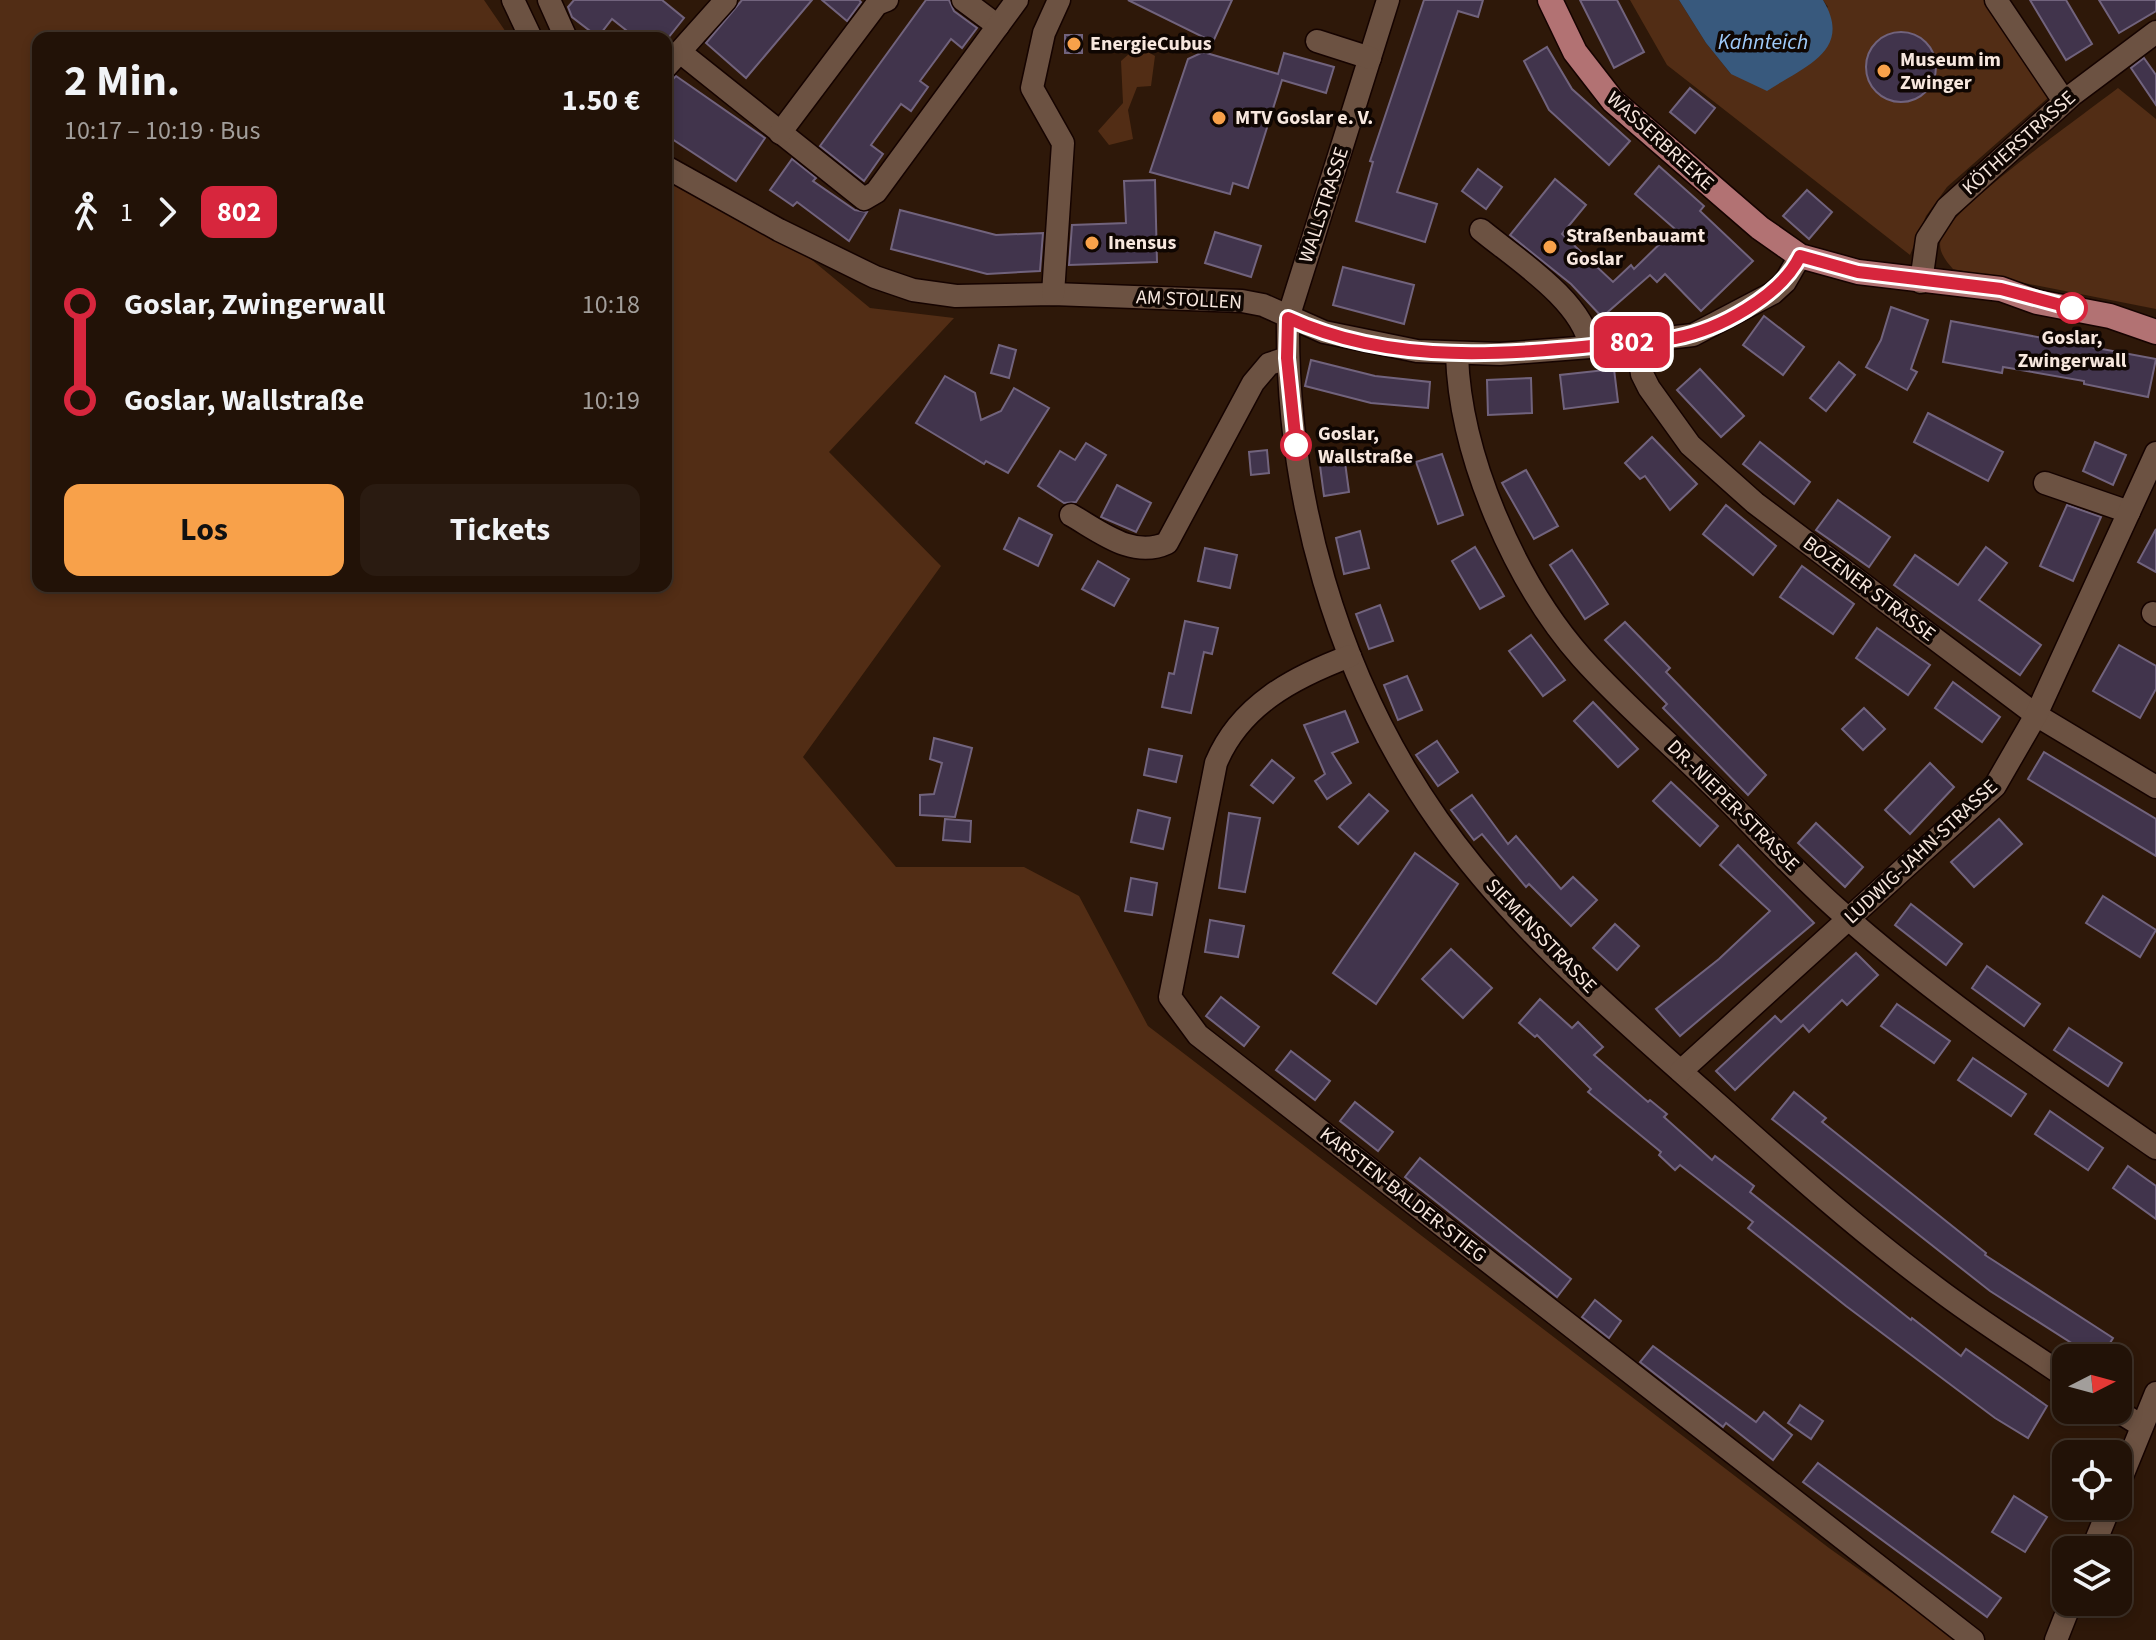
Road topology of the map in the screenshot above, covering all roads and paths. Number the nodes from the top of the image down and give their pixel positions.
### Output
1 (513, 0) edge
2 (549, 0) edge
3 (726, 0) edge
4 (887, 0) edge
5 (963, 0) edge
6 (1017, 0) edge
7 (1059, 0) edge
8 (1388, 0) edge
9 (1550, 0) edge
10 (1996, 0) edge
11 (998, 26) junction
12 (528, 32) edge
13 (563, 32) edge
14 (2156, 32) edge
15 (1317, 41) dead end
16 (1370, 58) junction
17 (673, 60) edge
18 (2064, 101) junction
19 (780, 133) junction
20 (672, 170) edge
21 (1481, 230) dead end
22 (1800, 256) junction
23 (1921, 282) junction
24 (1053, 294) junction
25 (2110, 316) junction
26 (1288, 318) junction
27 (2156, 318) edge
28 (2156, 332) edge
29 (1637, 342) junction
30 (1590, 347) junction
31 (1457, 355) junction
32 (1287, 358) junction
33 (2156, 453) edge
34 (2045, 483) dead end
35 (2129, 512) junction
36 (1071, 515) dead end
37 (1350, 656) junction
38 (2036, 715) junction
39 (2156, 787) edge
40 (1850, 920) junction
41 (1681, 1071) junction
42 (2156, 1148) edge
43 (2052, 1367) edge
44 (2156, 1393) edge
45 (2132, 1420) edge
46 (2142, 1426) junction
47 (2132, 1451) edge
48 (2065, 1616) edge
49 (1973, 1640) edge
50 (2056, 1640) edge

1 - 12 street
2 - 13 street
3 - 17 street
4 - 19 street
5 - 11 street
6 - 11 street
7 - 24 street
8 - 16 street, WALLSTRASSE
9 - 22 main road, WASSERBREEKE
10 - 18 street
11 - 19 street
14 - 18 street, KÖTHERSTRASSE
15 - 16 street
16 - 26 street, WALLSTRASSE
17 - 19 street
18 - 23 street, KÖTHERSTRASSE
20 - 24 street, AM STOLLEN
21 - 30 street
22 - 23 main road, WASSERBREEKE
22 - 29 street, AM STOLLEN
23 - 25 main road, WASSERBREEKE
24 - 26 street, AM STOLLEN
25 - 27 main road
25 - 28 main road
26 - 31 street, AM STOLLEN
26 - 32 street, SIEMENSSTRASSE
29 - 30 street, AM STOLLEN
29 - 38 street, BOZENER STRASSE
30 - 31 street, AM STOLLEN
31 - 40 street, DR.-NIEPER-STRASSE
32 - 36 street
32 - 37 street, SIEMENSSTRASSE
33 - 35 street, LUDWIG-JAHN-STRASSE
34 - 35 street
35 - 38 street, LUDWIG-JAHN-STRASSE
37 - 41 street, SIEMENSSTRASSE
37 - 49 street, KARSTEN-BALDER-STIEG
38 - 39 street, BOZENER STRASSE
38 - 40 street, LUDWIG-JAHN-STRASSE
40 - 41 street, LUDWIG-JAHN-STRASSE
40 - 42 street, DR.-NIEPER-STRASSE
41 - 43 street, SIEMENSSTRASSE
44 - 46 street
45 - 46 street
46 - 47 street
48 - 50 street

